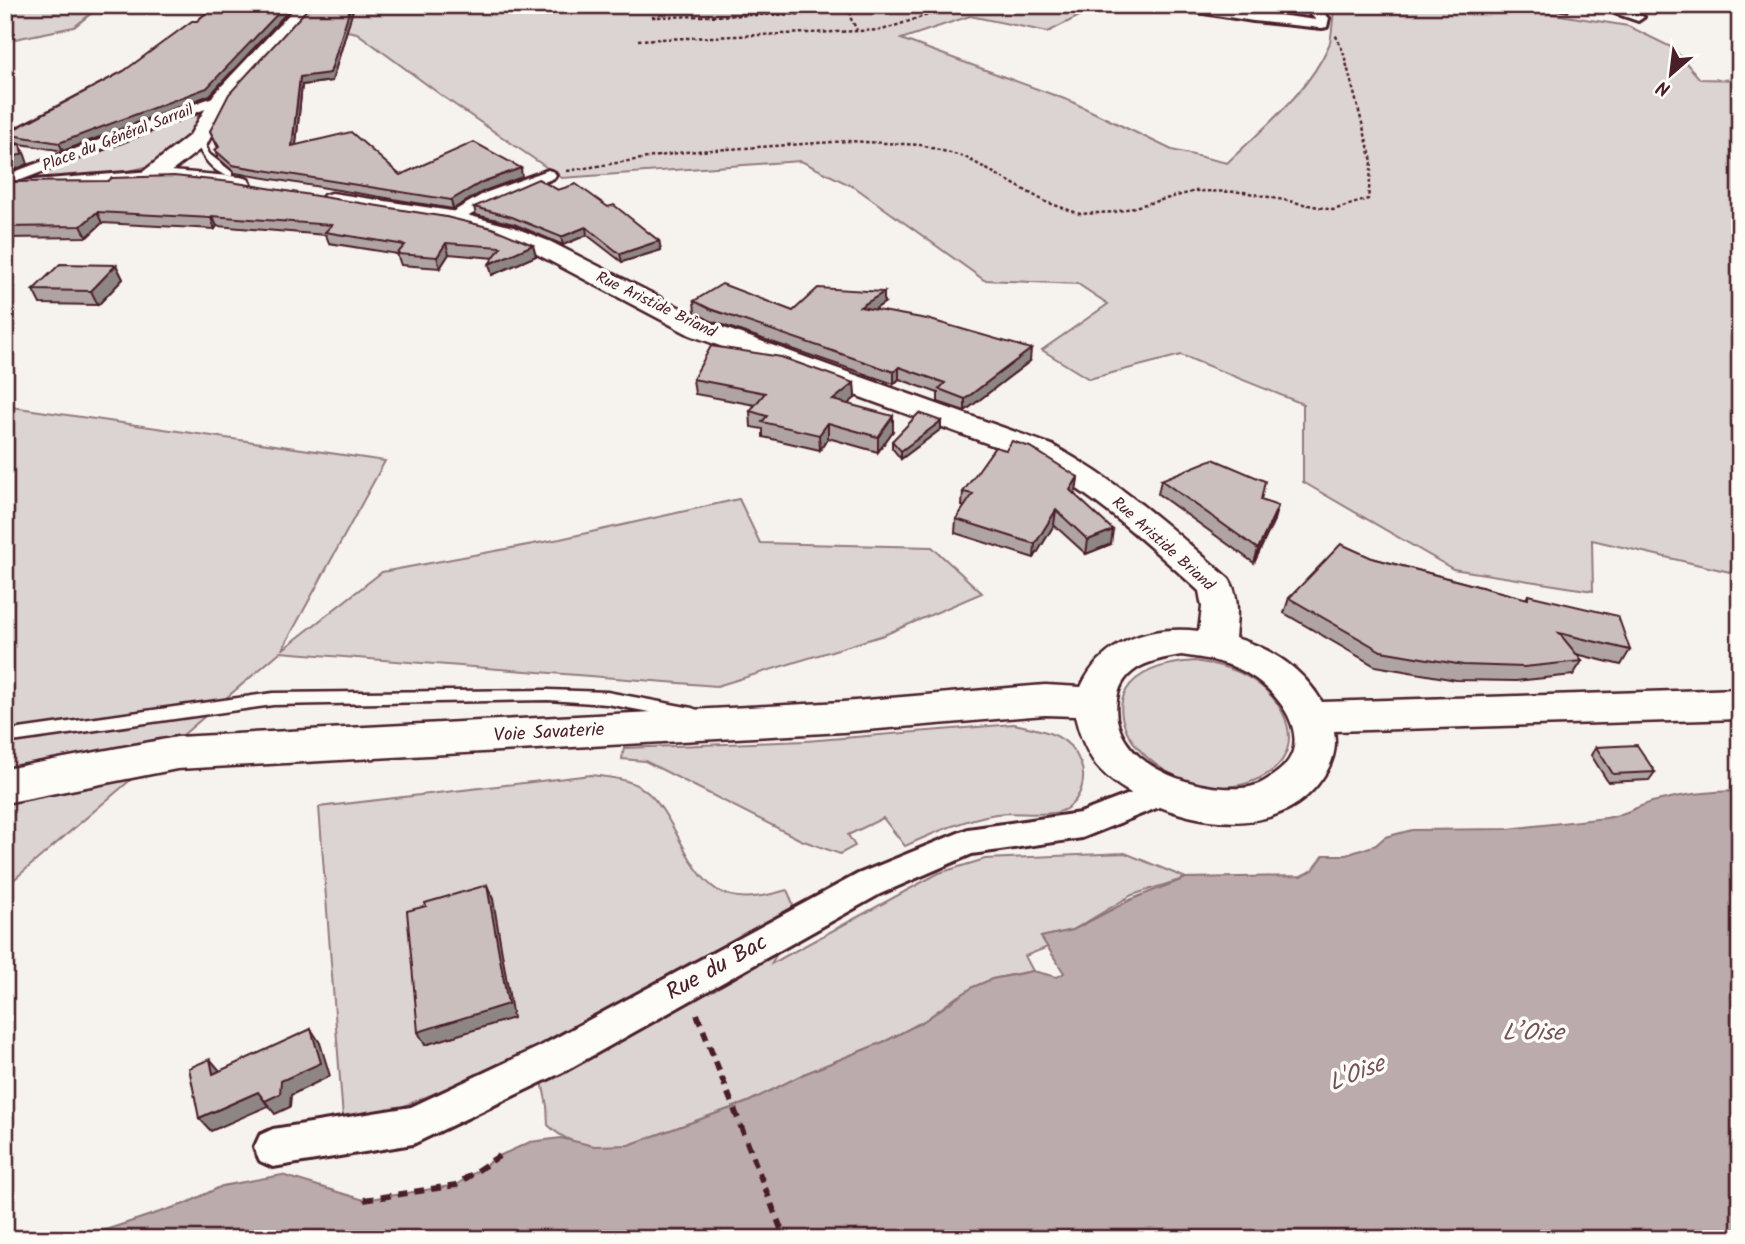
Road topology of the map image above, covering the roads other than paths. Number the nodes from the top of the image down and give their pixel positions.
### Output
1 (308, 5) edge
2 (1179, 5) edge
3 (1308, 5) edge
4 (1597, 5) edge
5 (1638, 17) dead end
6 (221, 98) junction
7 (199, 138) junction
8 (548, 175) road end
9 (152, 176) junction
10 (232, 179) junction
11 (10, 183) edge
12 (272, 190) edge
13 (310, 196) edge
14 (451, 218) junction
15 (1216, 646) junction
16 (1094, 702) junction
17 (1740, 704) edge
18 (1312, 717) junction
19 (738, 723) junction
20 (5, 737) edge
21 (5, 786) edge
22 (1163, 793) junction
23 (273, 1149) dead end

1 - 6 street
2 - 3 street
4 - 5 street
6 - 7 street
6 - 11 street, Place du Général Sarrail
7 - 9 street, Place du Général Sarrail
7 - 10 lane
8 - 14 street
9 - 10 street
9 - 11 street
10 - 12 street
13 - 14 street, Rue Aristide Briand
14 - 15 street, Rue Aristide Briand
15 - 16 street
15 - 18 street
16 - 19 street, Voie Savaterie
16 - 22 street
17 - 18 street
18 - 22 street
19 - 20 lane
19 - 21 street, Voie Savaterie
22 - 23 street, Rue du Bac

